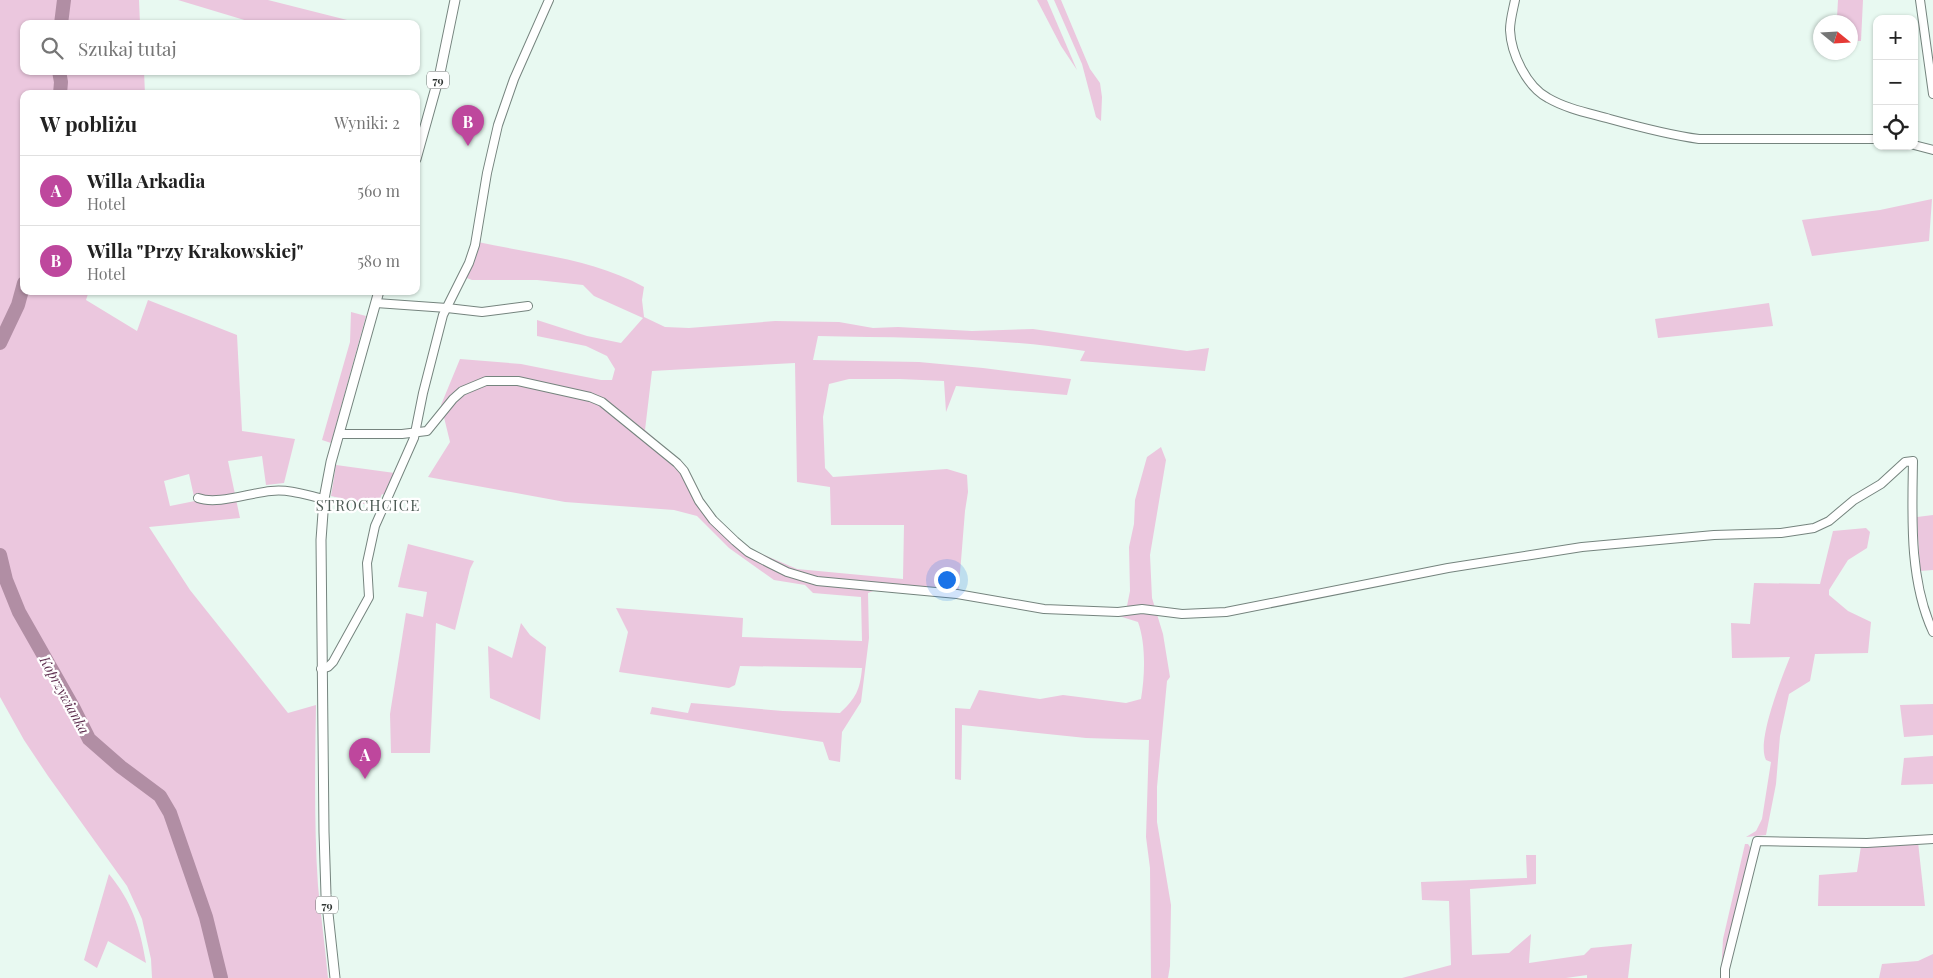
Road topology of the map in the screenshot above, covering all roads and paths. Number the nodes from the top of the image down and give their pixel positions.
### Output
1 (455, 0) edge
2 (549, 0) edge
3 (1515, 0) edge
4 (1920, 0) edge
5 (1933, 94) edge
6 (1873, 139) edge
7 (420, 144) edge
8 (1918, 146) edge
9 (1933, 150) edge
10 (378, 295) edge
11 (376, 303) junction
12 (528, 306) dead end
13 (447, 308) junction
14 (416, 432) junction
15 (339, 434) junction
16 (198, 498) dead end
17 (324, 499) junction
18 (1933, 632) edge
19 (321, 669) junction
20 (1933, 839) edge
21 (335, 978) edge
22 (1725, 978) edge

1 - 7 main road, 79
2 - 13 street
3 - 6 street
4 - 5 street
8 - 9 street
10 - 11 main road, 79
11 - 13 street
11 - 15 main road, 79
12 - 13 street
13 - 14 street
14 - 15 street
14 - 18 street
14 - 19 street
15 - 17 main road, 79
16 - 17 street
17 - 19 main road, 79
19 - 21 main road, 79
20 - 22 street

